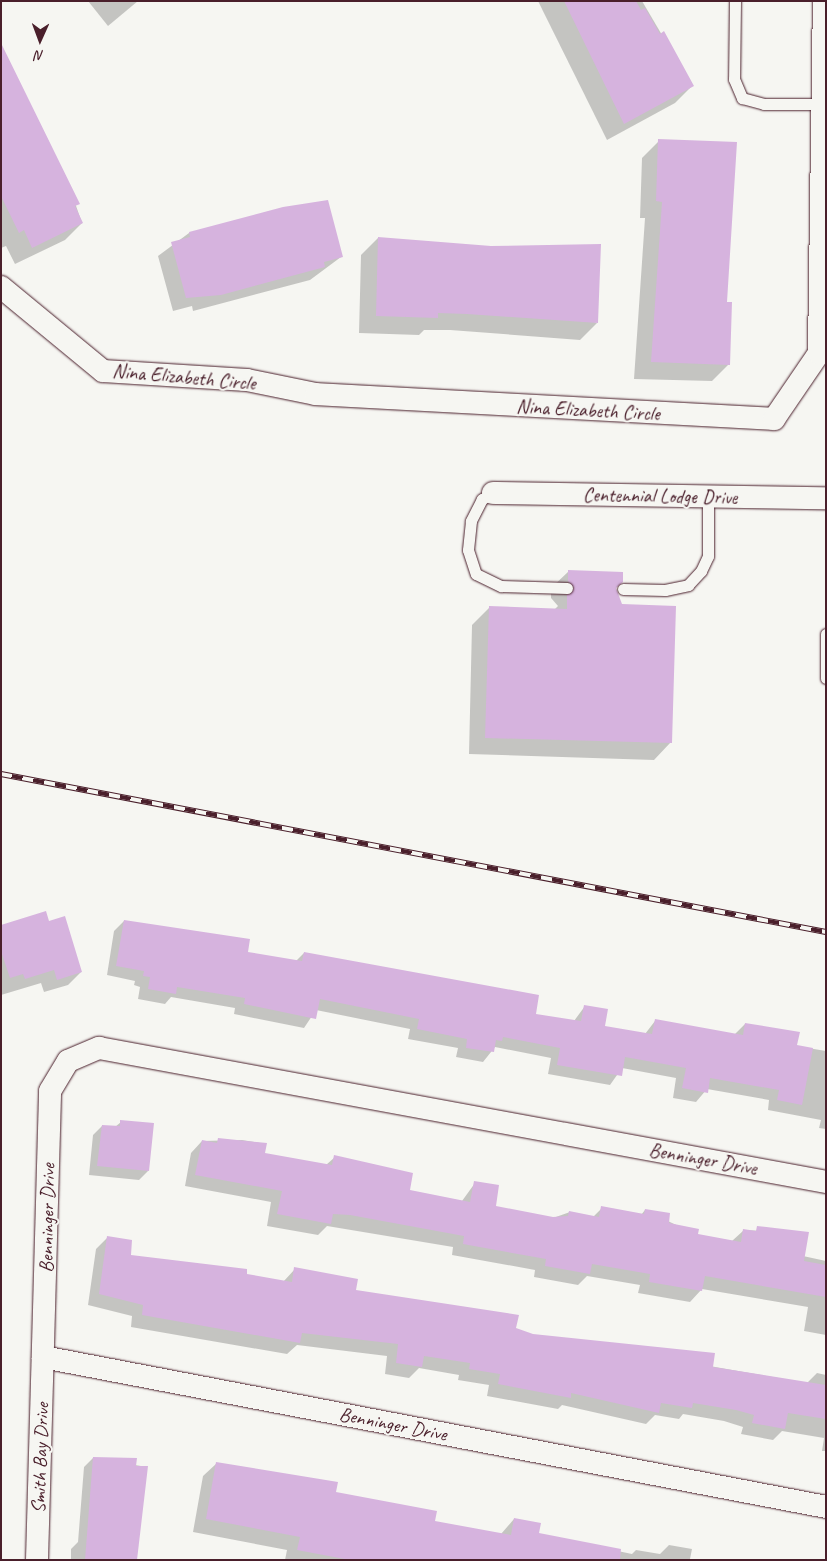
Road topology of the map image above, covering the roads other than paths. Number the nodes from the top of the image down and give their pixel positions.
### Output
1 (735, 1) edge
2 (824, 1) edge
3 (824, 104) junction
4 (1, 287) edge
5 (493, 493) joint
6 (708, 497) junction
7 (826, 498) edge
8 (567, 588) dead end
9 (623, 590) dead end
10 (826, 634) edge
11 (826, 678) edge
12 (826, 1182) edge
13 (43, 1357) junction
14 (826, 1507) edge
15 (37, 1560) edge

1 - 3 lane
2 - 3 street, Nina Elizabeth Circle
3 - 4 street, Nina Elizabeth Circle
5 - 6 street, Centennial Lodge Drive
5 - 8 lane
6 - 7 street, Centennial Lodge Drive
6 - 9 lane
10 - 11 lane
12 - 13 street, Benninger Drive
13 - 14 street, Benninger Drive
13 - 15 street, Smith Bay Drive

